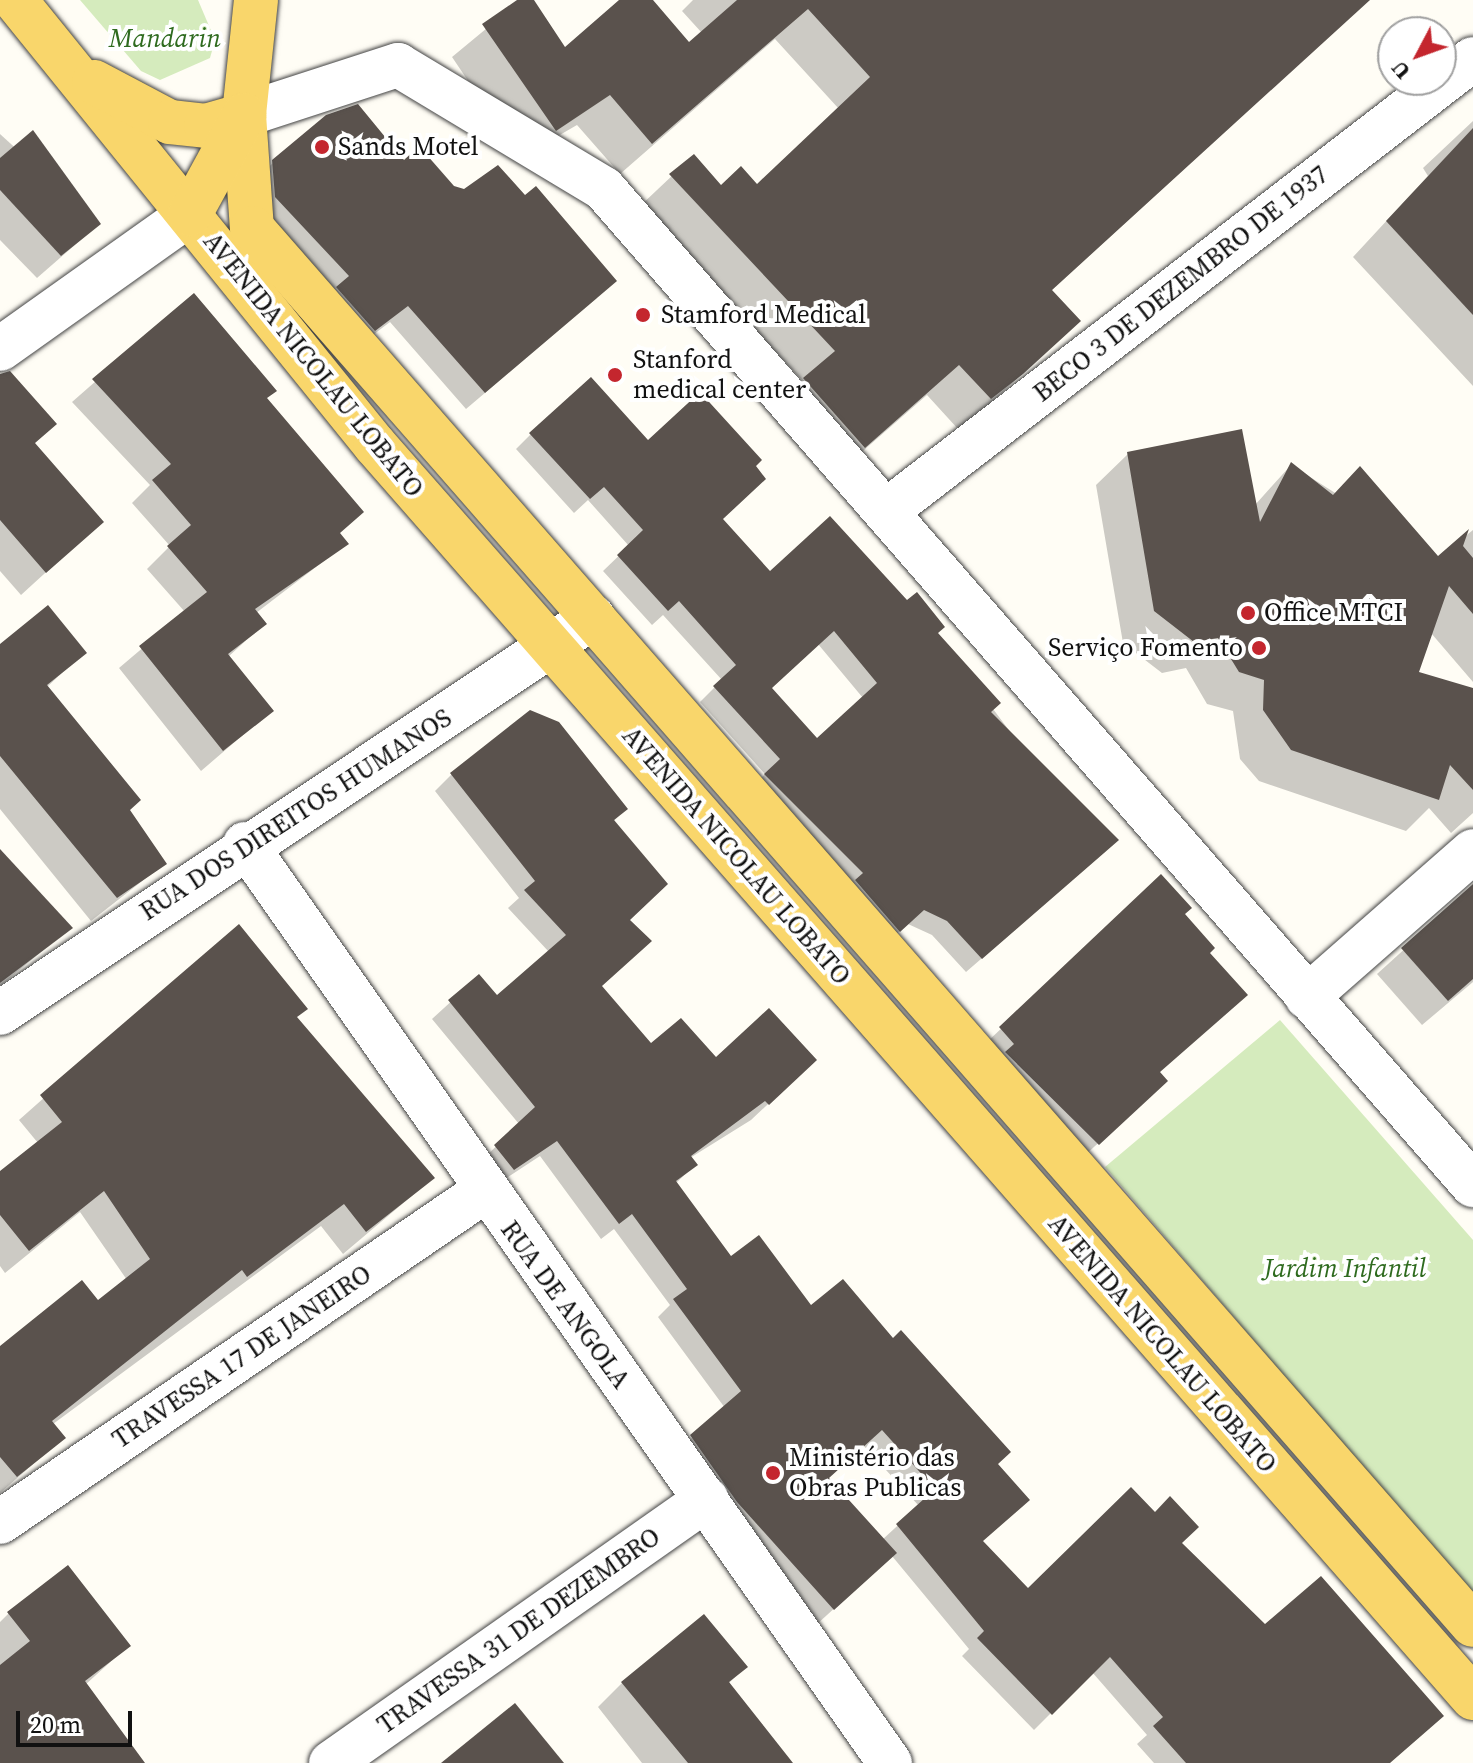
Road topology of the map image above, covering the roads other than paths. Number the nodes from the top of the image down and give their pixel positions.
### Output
1 (15, 0) edge
2 (256, 0) edge
3 (1473, 59) edge
4 (75, 71) junction
5 (244, 115) junction
6 (190, 214) junction
7 (0, 349) edge
8 (889, 509) junction
9 (593, 617) junction
10 (555, 648) junction
11 (245, 844) junction
12 (1473, 851) edge
13 (1307, 997) junction
14 (0, 1013) edge
15 (1473, 1185) edge
16 (483, 1192) junction
17 (707, 1499) junction
18 (0, 1522) edge
19 (1473, 1625) edge
20 (1473, 1698) edge
21 (335, 1762) edge
22 (890, 1763) edge

1 - 4 main road, AVENIDA NICOLAU LOBATO
2 - 5 main road
3 - 8 street, BECO 3 DE DEZEMBRO DE 1937
4 - 5 main road
4 - 6 main road, AVENIDA NICOLAU LOBATO
5 - 6 main road
5 - 8 street
5 - 9 main road, AVENIDA NICOLAU LOBATO
6 - 7 street
6 - 10 main road, AVENIDA NICOLAU LOBATO
8 - 13 street
9 - 10 street, RUA DOS DIREITOS HUMANOS
9 - 19 main road, AVENIDA NICOLAU LOBATO
10 - 11 street, RUA DOS DIREITOS HUMANOS
10 - 20 main road, AVENIDA NICOLAU LOBATO
11 - 14 street, RUA DOS DIREITOS HUMANOS
11 - 16 street, RUA DE ANGOLA
12 - 13 street
13 - 15 street
16 - 17 street, RUA DE ANGOLA
16 - 18 street, TRAVESSA 17 DE JANEIRO
17 - 21 street, TRAVESSA 31 DE DEZEMBRO
17 - 22 street, RUA DE ANGOLA

